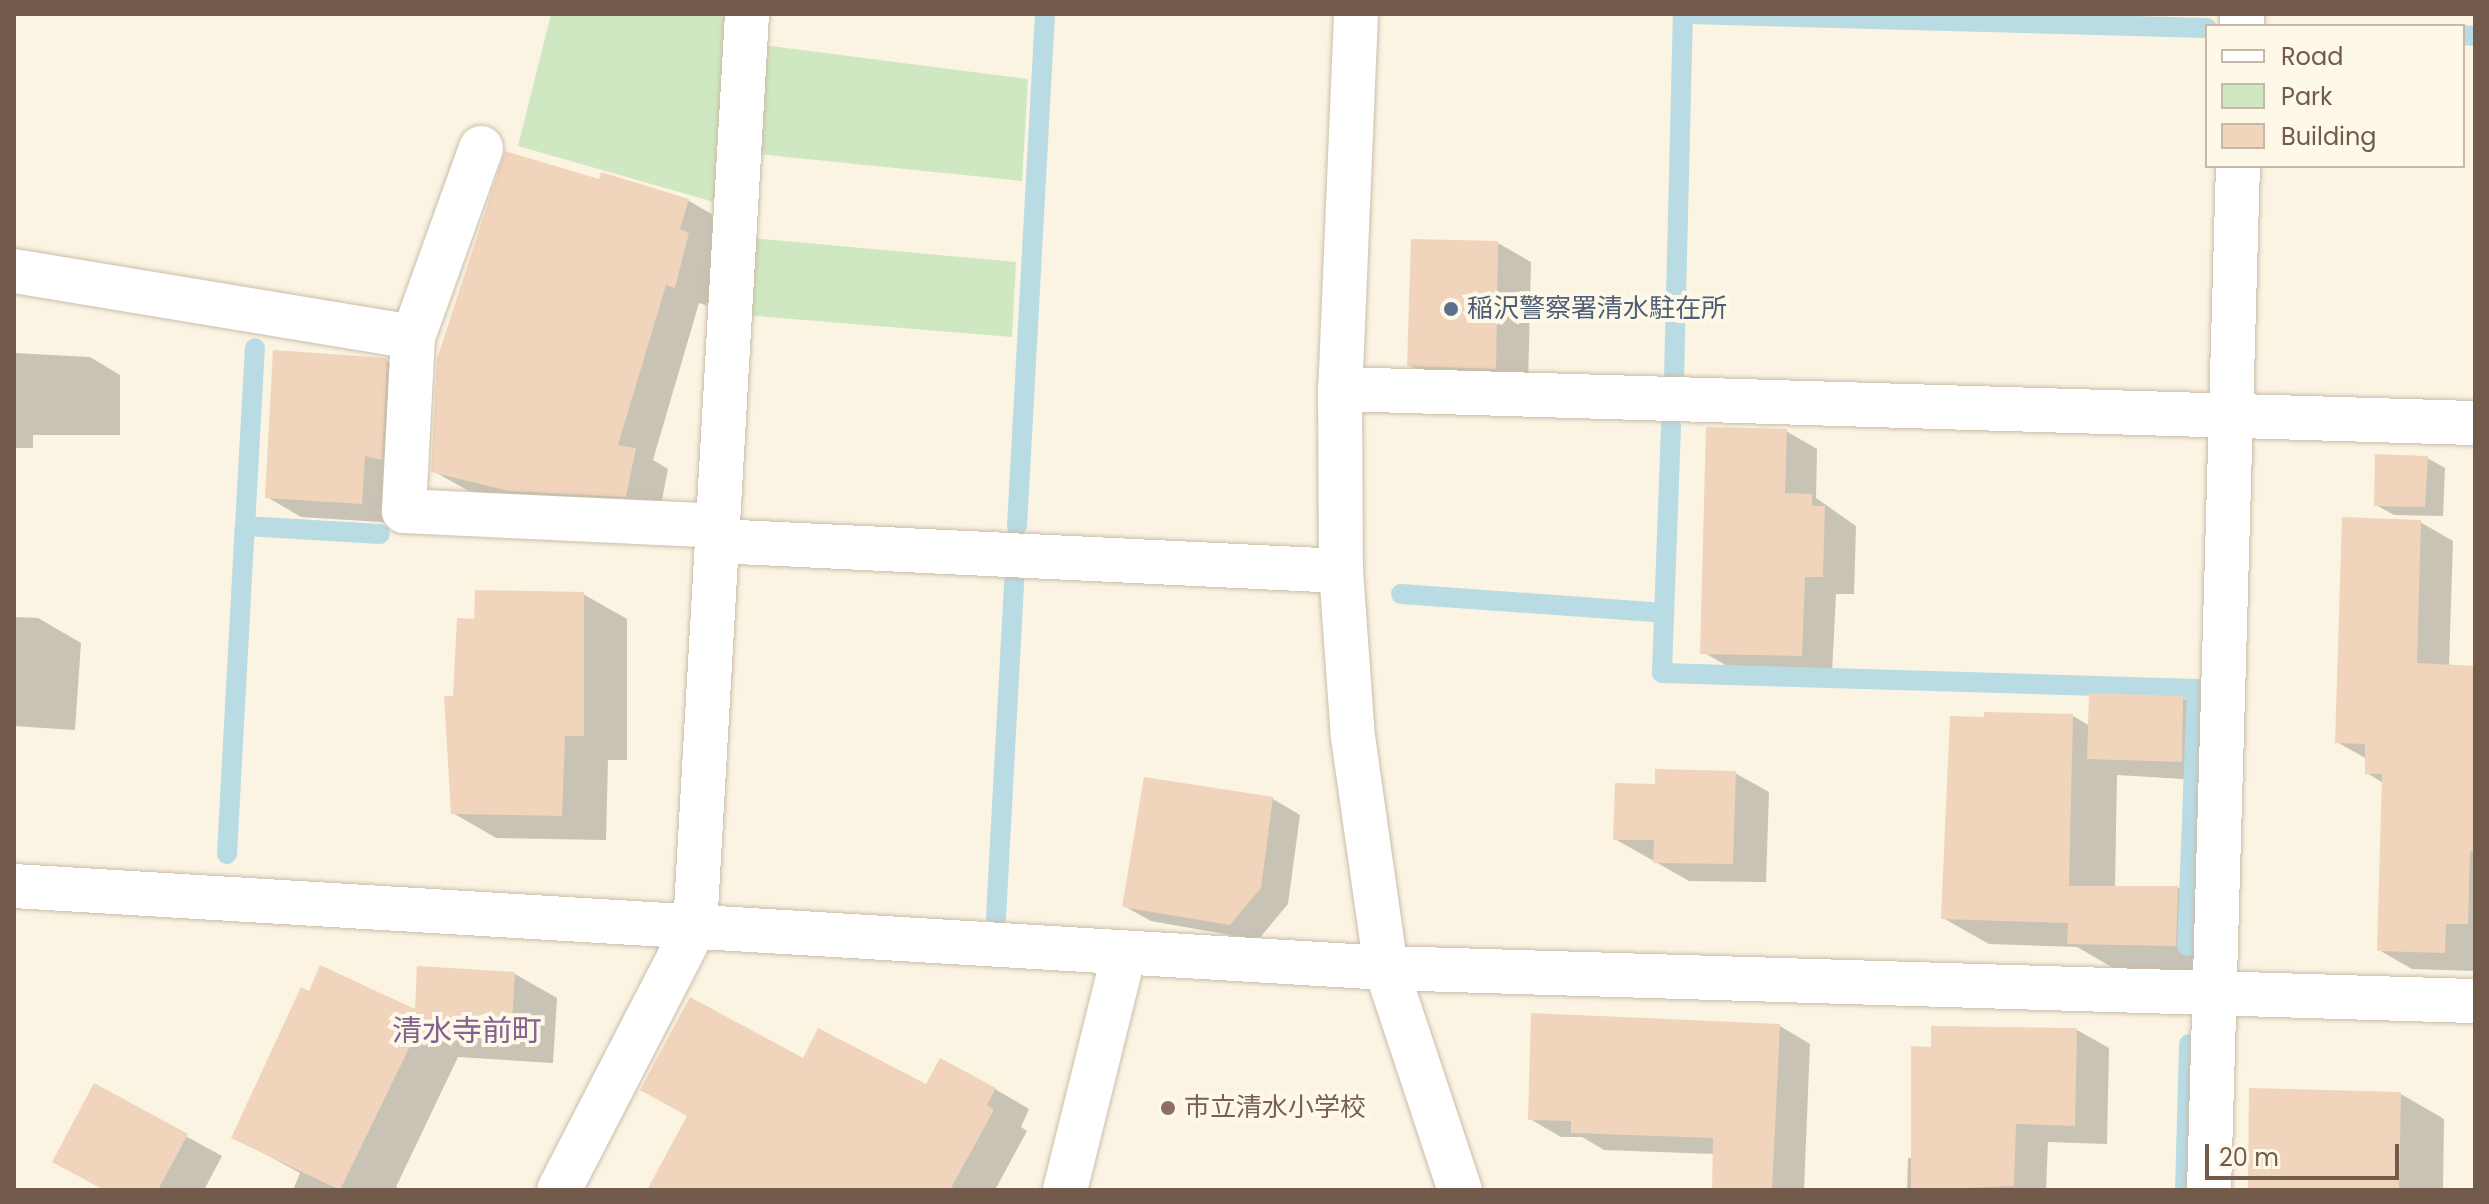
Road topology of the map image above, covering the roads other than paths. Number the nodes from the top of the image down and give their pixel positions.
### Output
1 (747, 14) edge
2 (1356, 14) edge
3 (481, 148) dead end
4 (2238, 168) edge
5 (14, 271) edge
6 (413, 337) junction
7 (1340, 389) junction
8 (2231, 415) junction
9 (2475, 423) edge
10 (717, 534) junction
11 (1341, 571) junction
12 (14, 886) edge
13 (695, 927) junction
14 (1124, 953) junction
15 (1386, 968) junction
16 (2214, 993) junction
17 (2475, 1001) edge
18 (559, 1190) edge
19 (1065, 1190) edge
20 (1460, 1190) edge
21 (2209, 1190) edge

1 - 10 street
2 - 7 street
3 - 6 street
4 - 8 street
5 - 6 street
6 - 10 street
7 - 8 street
7 - 11 street
8 - 9 street
8 - 16 street
10 - 11 street
10 - 13 street
11 - 15 street
12 - 13 street
13 - 14 street
13 - 18 street
14 - 15 street
14 - 19 street
15 - 16 street
15 - 20 street
16 - 17 street
16 - 21 street

